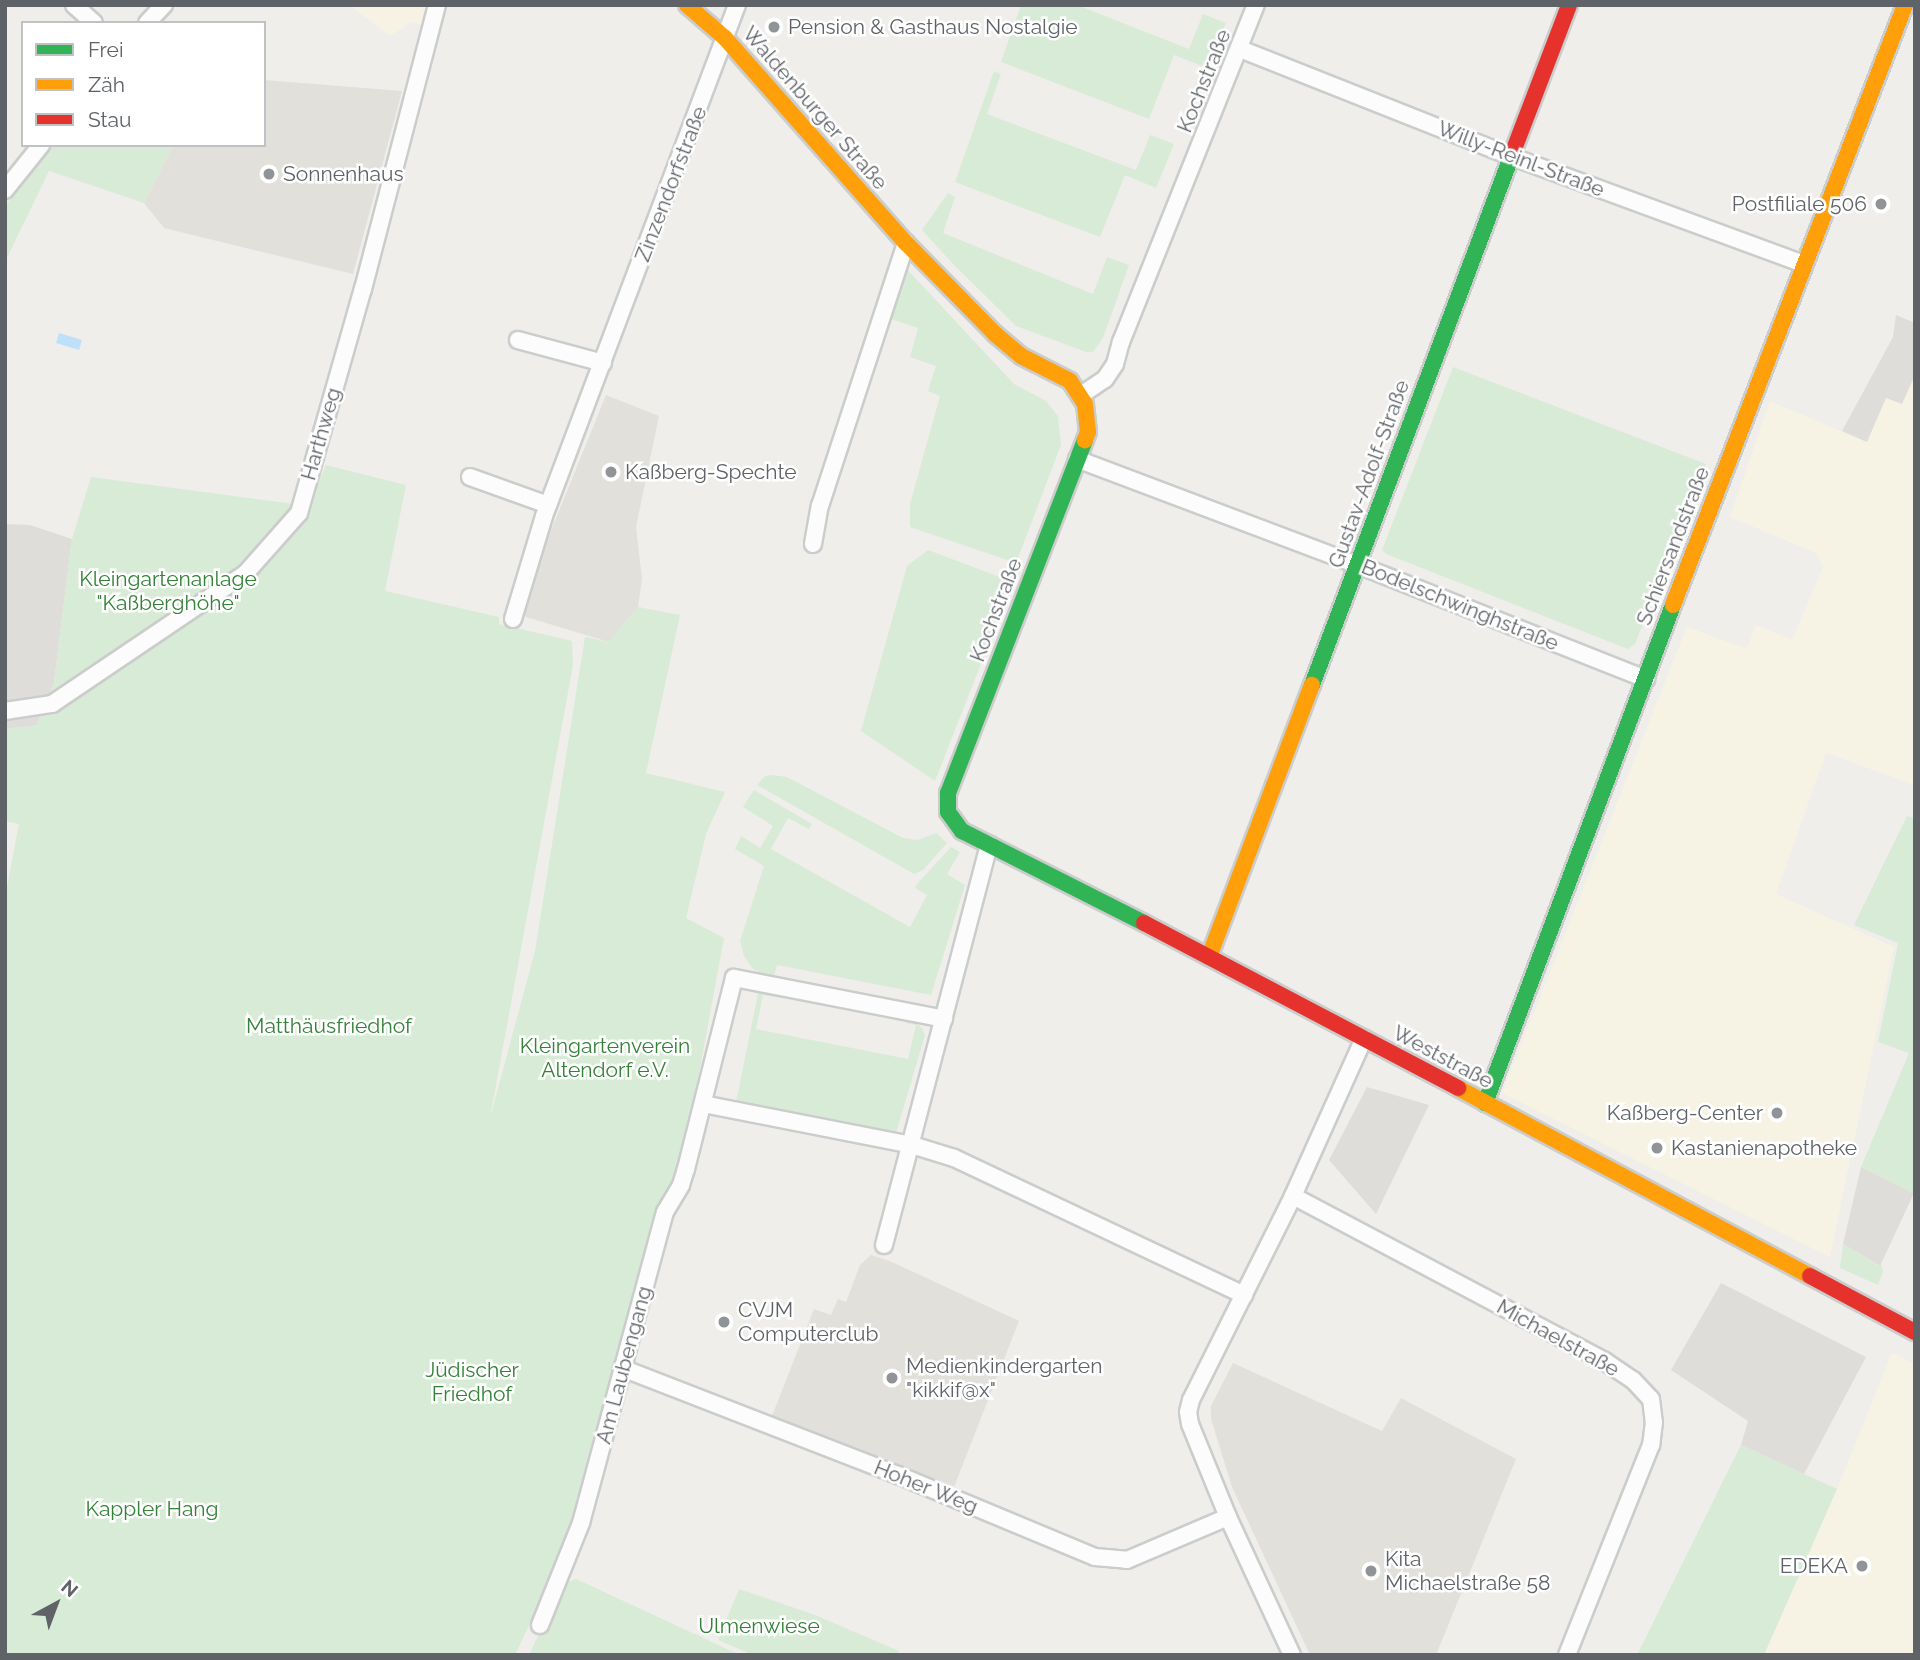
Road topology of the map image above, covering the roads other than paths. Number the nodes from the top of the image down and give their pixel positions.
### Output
1 (74, 5) edge
2 (164, 5) edge
3 (437, 5) edge
4 (687, 5) edge
5 (737, 5) edge
6 (1256, 5) edge
7 (1569, 5) edge
8 (1886, 5) edge
9 (1904, 8) edge
10 (92, 21) edge
11 (149, 21) edge
12 (725, 38) junction
13 (1240, 49) junction
14 (39, 147) edge
15 (1510, 156) junction
16 (8, 181) edge
17 (906, 243) junction
18 (1804, 264) junction
19 (518, 340) dead end
20 (603, 363) junction
21 (1081, 395) junction
22 (1077, 459) junction
23 (470, 477) dead end
24 (548, 505) junction
25 (813, 544) dead end
26 (1358, 565) junction
27 (513, 619) dead end
28 (1646, 679) junction
29 (5, 711) edge
30 (952, 821) joint
31 (989, 845) junction
32 (1209, 957) junction
33 (944, 1019) junction
34 (1364, 1038) junction
35 (1485, 1103) junction
36 (703, 1104) junction
37 (912, 1145) junction
38 (1293, 1196) junction
39 (884, 1245) dead end
40 (1244, 1296) junction
41 (1915, 1332) edge
42 (622, 1368) junction
43 (1228, 1517) junction
44 (540, 1625) dead end
45 (1292, 1655) edge
46 (1567, 1655) edge

1 - 10 street
2 - 11 street
3 - 29 street, Harthweg
4 - 12 street, Waldenburger Straße
5 - 12 street, Zinzendorfstraße
6 - 13 street, Kochstraße
7 - 15 street, Gustav-Adolf-Straße
8 - 9 street
9 - 18 street, Schiersandstraße
12 - 17 street, Waldenburger Straße
12 - 20 street, Zinzendorfstraße
13 - 15 street, Willy-Reinl-Straße
13 - 21 street, Kochstraße
14 - 16 street
15 - 18 street, Willy-Reinl-Straße
15 - 26 street, Gustav-Adolf-Straße
17 - 21 street, Waldenburger Straße
17 - 25 street
18 - 28 street, Schiersandstraße
19 - 20 street
20 - 24 street, Zinzendorfstraße
21 - 22 street, Kochstraße
22 - 26 street, Bodelschwinghstraße
22 - 30 street, Kochstraße
23 - 24 street
24 - 27 street, Zinzendorfstraße
26 - 28 street, Bodelschwinghstraße
26 - 32 street, Gustav-Adolf-Straße
28 - 35 street, Schiersandstraße
30 - 31 street, Weststraße
31 - 32 street, Weststraße
31 - 33 street
32 - 34 street, Weststraße
33 - 36 street, Am Laubengang
33 - 37 street
34 - 35 street, Weststraße
34 - 38 street
35 - 41 street, Weststraße
36 - 37 street
36 - 42 street, Am Laubengang
37 - 39 street
37 - 40 street
38 - 40 street
38 - 46 street, Michaelstraße
40 - 43 street
42 - 43 street, Hoher Weg
42 - 44 street, Am Laubengang
43 - 45 street

